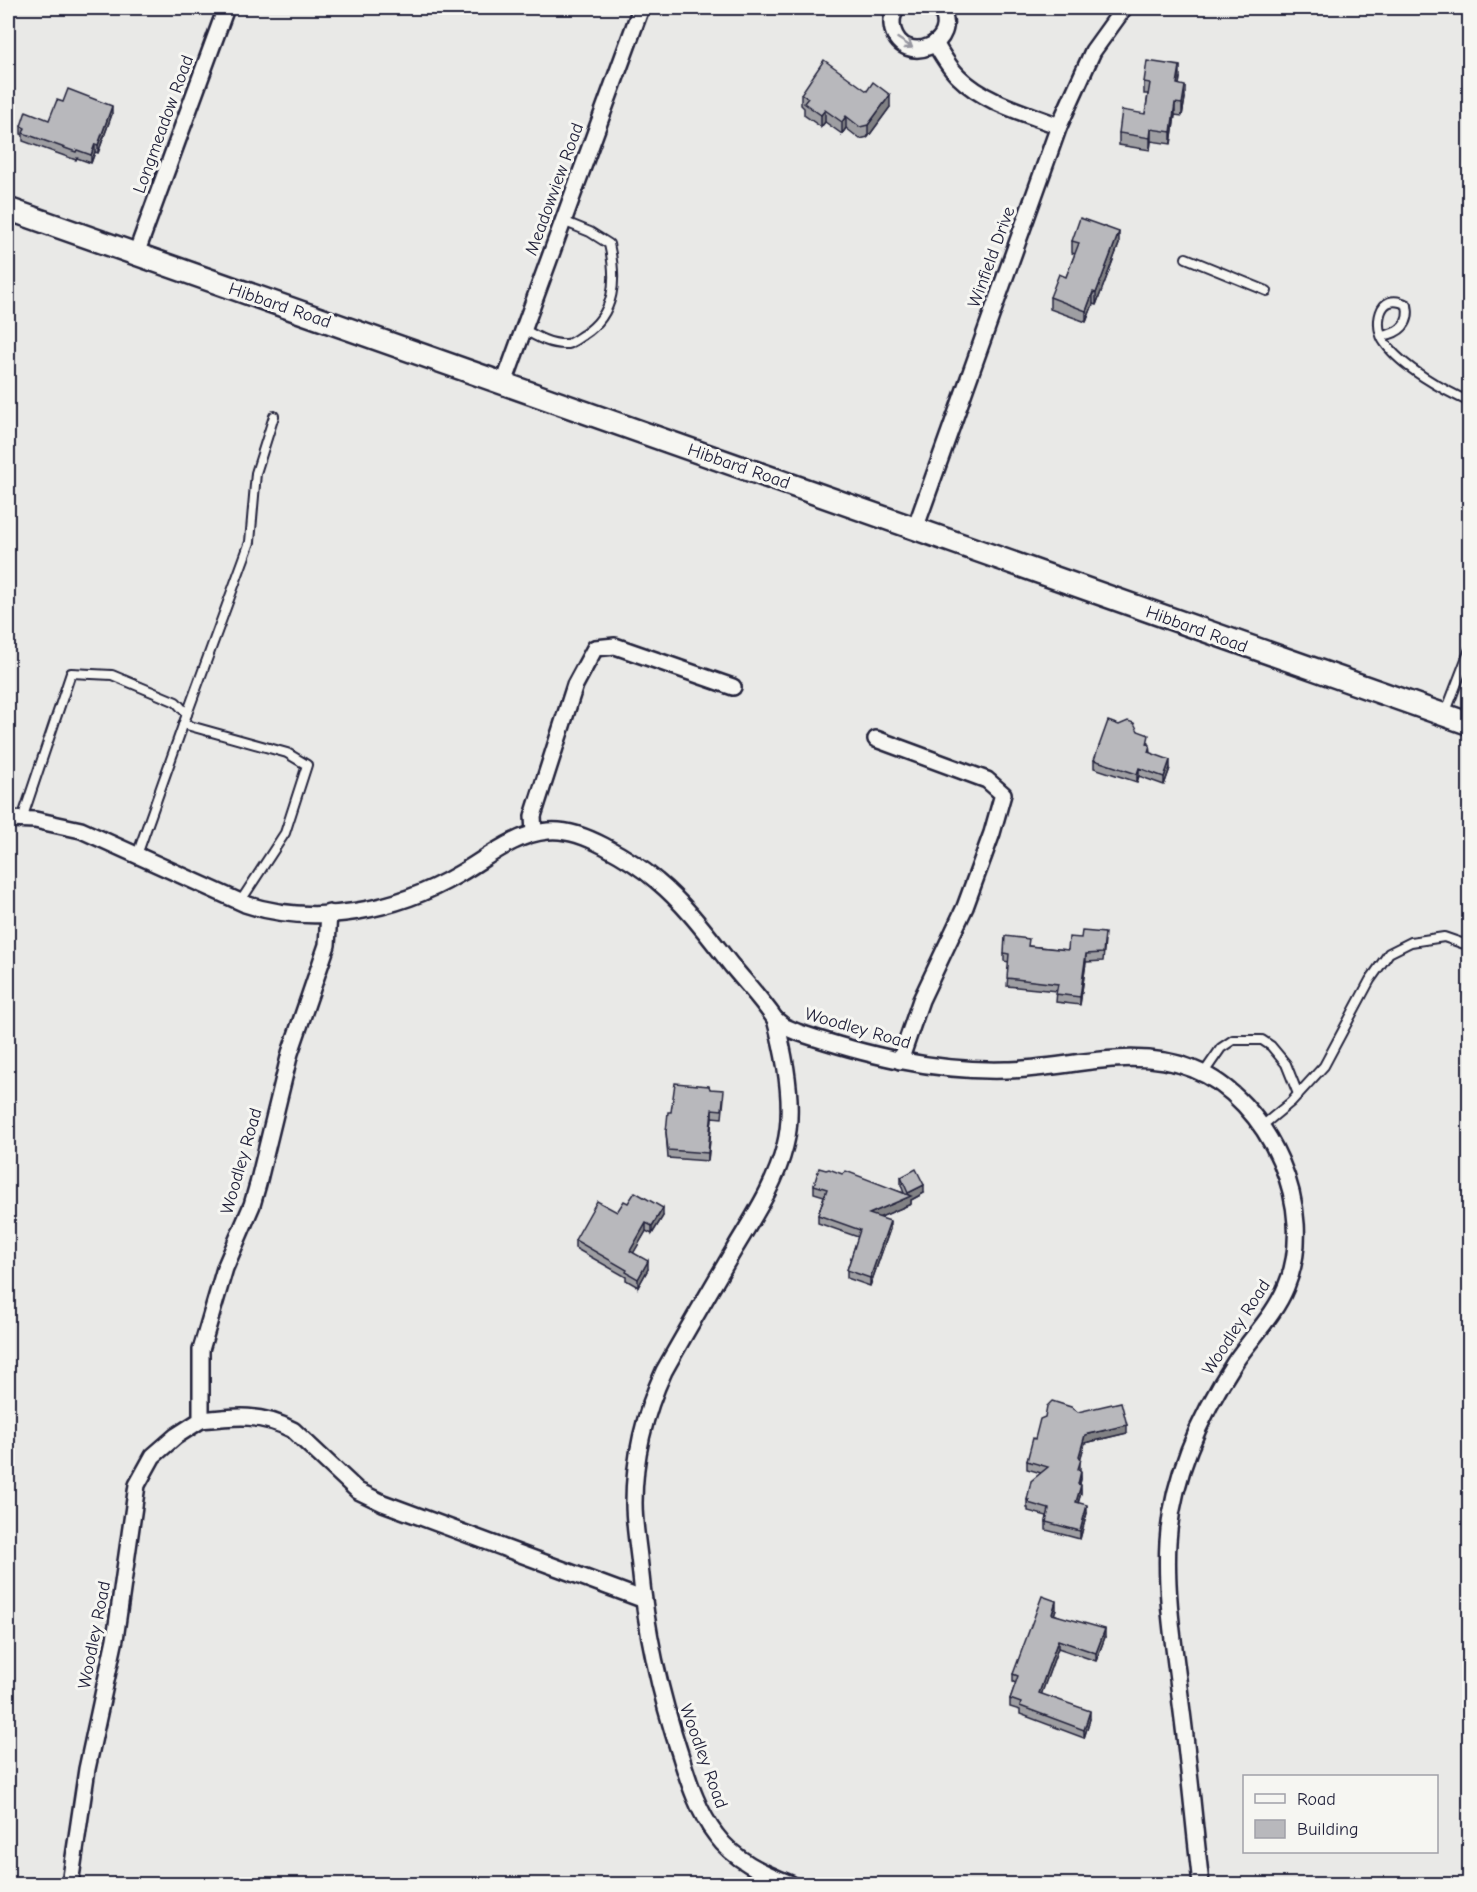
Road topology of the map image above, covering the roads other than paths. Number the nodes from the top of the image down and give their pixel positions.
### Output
1 (226, 8) edge
2 (641, 8) edge
3 (897, 8) edge
4 (940, 8) edge
5 (1124, 8) edge
6 (935, 43) junction
7 (1059, 126) junction
8 (8, 209) edge
9 (563, 221) junction
10 (136, 254) junction
11 (1186, 258) dead end
12 (1268, 291) dead end
13 (524, 329) junction
14 (1382, 336) junction
15 (504, 383) junction
16 (1470, 402) edge
17 (274, 416) dead end
18 (915, 529) junction
19 (1470, 649) edge
20 (733, 687) dead end
21 (187, 714) junction
22 (1445, 716) junction
23 (183, 724) junction
24 (1470, 724) edge
25 (876, 739) dead end
26 (15, 819) edge
27 (534, 834) junction
28 (137, 855) junction
29 (240, 902) junction
30 (329, 914) junction
31 (1470, 946) edge
32 (776, 1019) junction
33 (900, 1061) junction
34 (1203, 1074) junction
35 (1298, 1094) junction
36 (1262, 1126) junction
37 (201, 1420) junction
38 (642, 1599) junction
39 (70, 1884) edge
40 (791, 1884) edge
41 (1201, 1884) edge

1 - 10 street, Longmeadow Road
2 - 9 street, Meadowview Road
3 -> 6 street
4 - 6 street
5 - 7 street, Winfield Drive
6 - 7 street
7 - 18 street, Winfield Drive
8 - 10 street, Hibbard Road
9 - 13 street, Meadowview Road
9 - 13 lane
10 - 15 street, Hibbard Road
11 - 12 lane
13 - 15 street, Meadowview Road
14 - 14 lane
14 - 16 lane
15 - 18 street, Hibbard Road
17 - 21 lane
18 - 22 street, Hibbard Road
19 - 22 lane
20 - 27 street
21 - 23 lane
21 - 26 lane
22 - 24 street, Hibbard Road
23 - 28 lane
23 - 29 lane
25 - 33 street
26 - 28 street, Woodley Road
27 - 30 street, Woodley Road
27 - 32 street, Woodley Road
28 - 29 street, Woodley Road
29 - 30 street, Woodley Road
30 - 37 street, Woodley Road
31 - 35 lane
32 - 33 street, Woodley Road
32 - 38 street, Woodley Road
33 - 34 street, Woodley Road
34 - 35 lane
34 - 36 street, Woodley Road
35 - 36 lane
36 - 41 street, Woodley Road
37 - 38 street, Woodley Road
37 - 39 street, Woodley Road
38 - 40 street, Woodley Road

